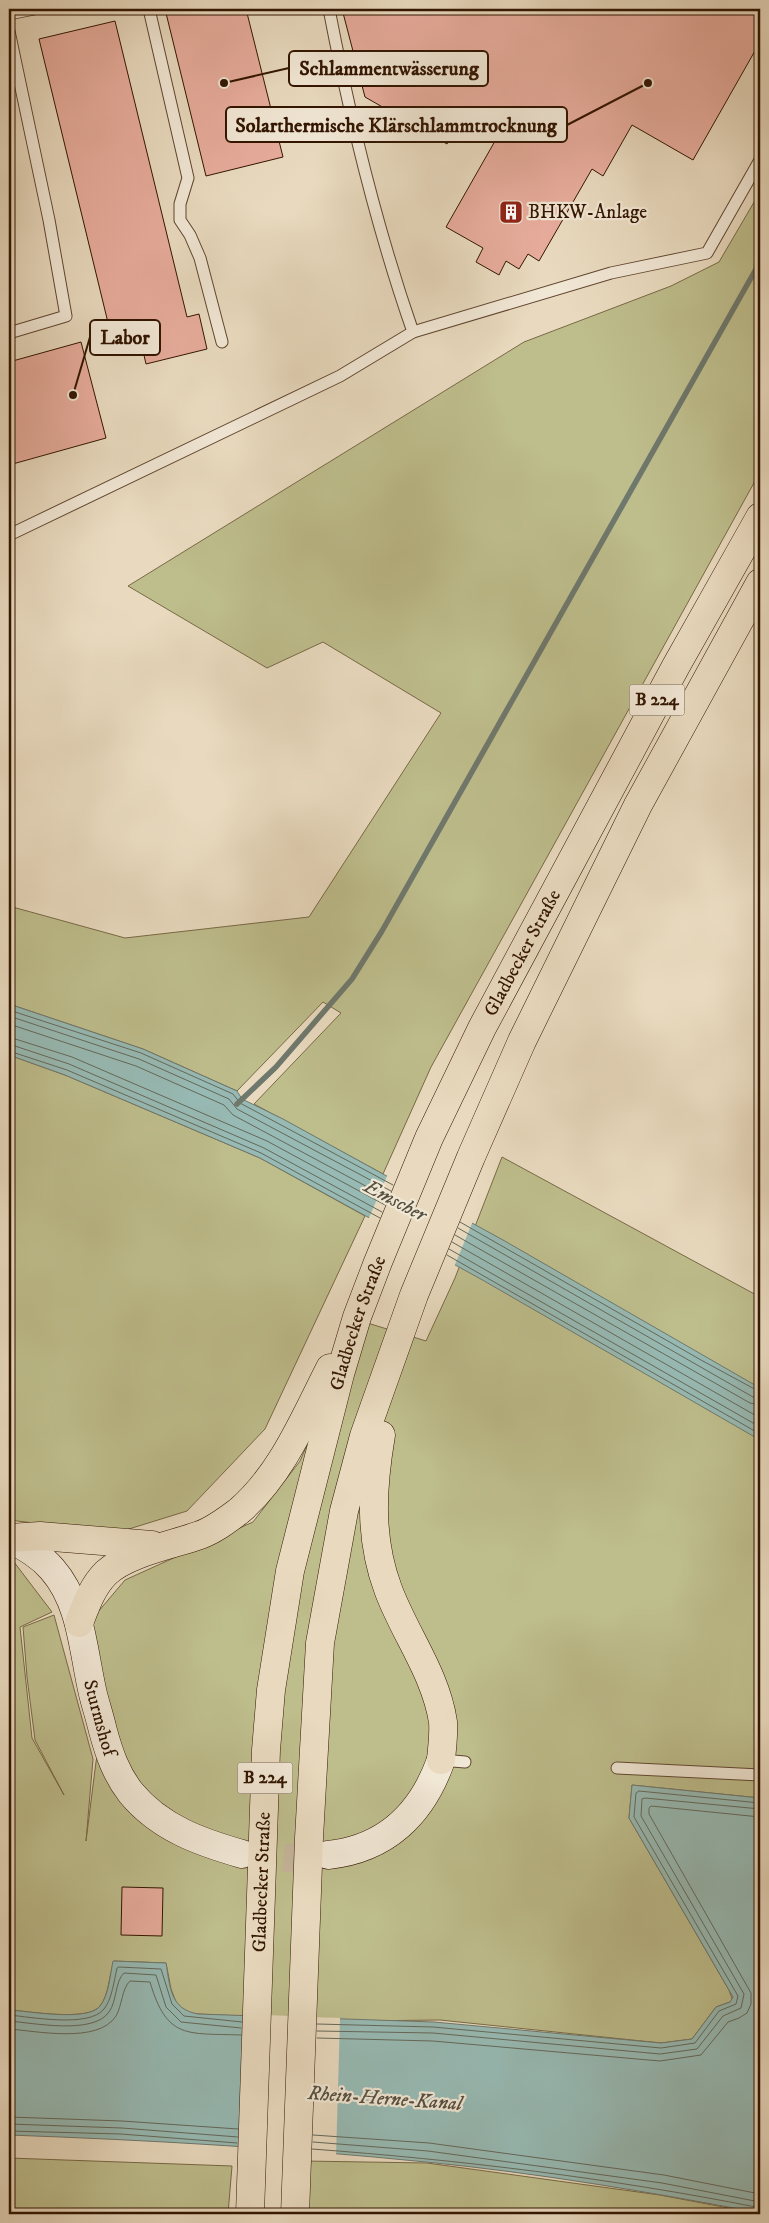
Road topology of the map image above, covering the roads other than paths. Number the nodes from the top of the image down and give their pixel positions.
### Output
1 (34, 9) edge
2 (148, 9) edge
3 (329, 9) edge
4 (9, 14) edge
5 (9, 31) edge
6 (760, 160) edge
7 (413, 332) junction
8 (9, 333) edge
9 (222, 342) dead end
10 (760, 517) edge
11 (9, 535) edge
12 (760, 583) edge
13 (417, 1288) junction
14 (357, 1318) junction
15 (9, 1538) edge
16 (164, 1546) junction
17 (79, 1623) junction
18 (453, 1761) joint
19 (617, 1768) dead end
20 (760, 1775) edge
21 (242, 1854) tunnel mouth
22 (328, 1855) tunnel mouth
23 (251, 2164) junction
24 (296, 2213) edge
25 (241, 2214) edge
26 (250, 2214) edge

1 - 4 lane
2 - 9 lane
3 - 7 lane
5 - 8 lane
6 - 7 lane
7 - 11 lane
10 - 14 highway, Gladbecker Straße / B 224
12 - 13 highway, Gladbecker Straße / B 224
13 - 18 highway
13 - 24 highway, Gladbecker Straße / B 224
14 - 16 highway
14 - 23 highway, Gladbecker Straße / B 224
15 - 16 highway
15 - 17 street, Sturmshof
16 - 17 highway
17 - 21 street, Sturmshof
18 - 22 street
19 - 20 lane
23 - 25 highway
23 - 26 highway, Gladbecker Straße / B 224

